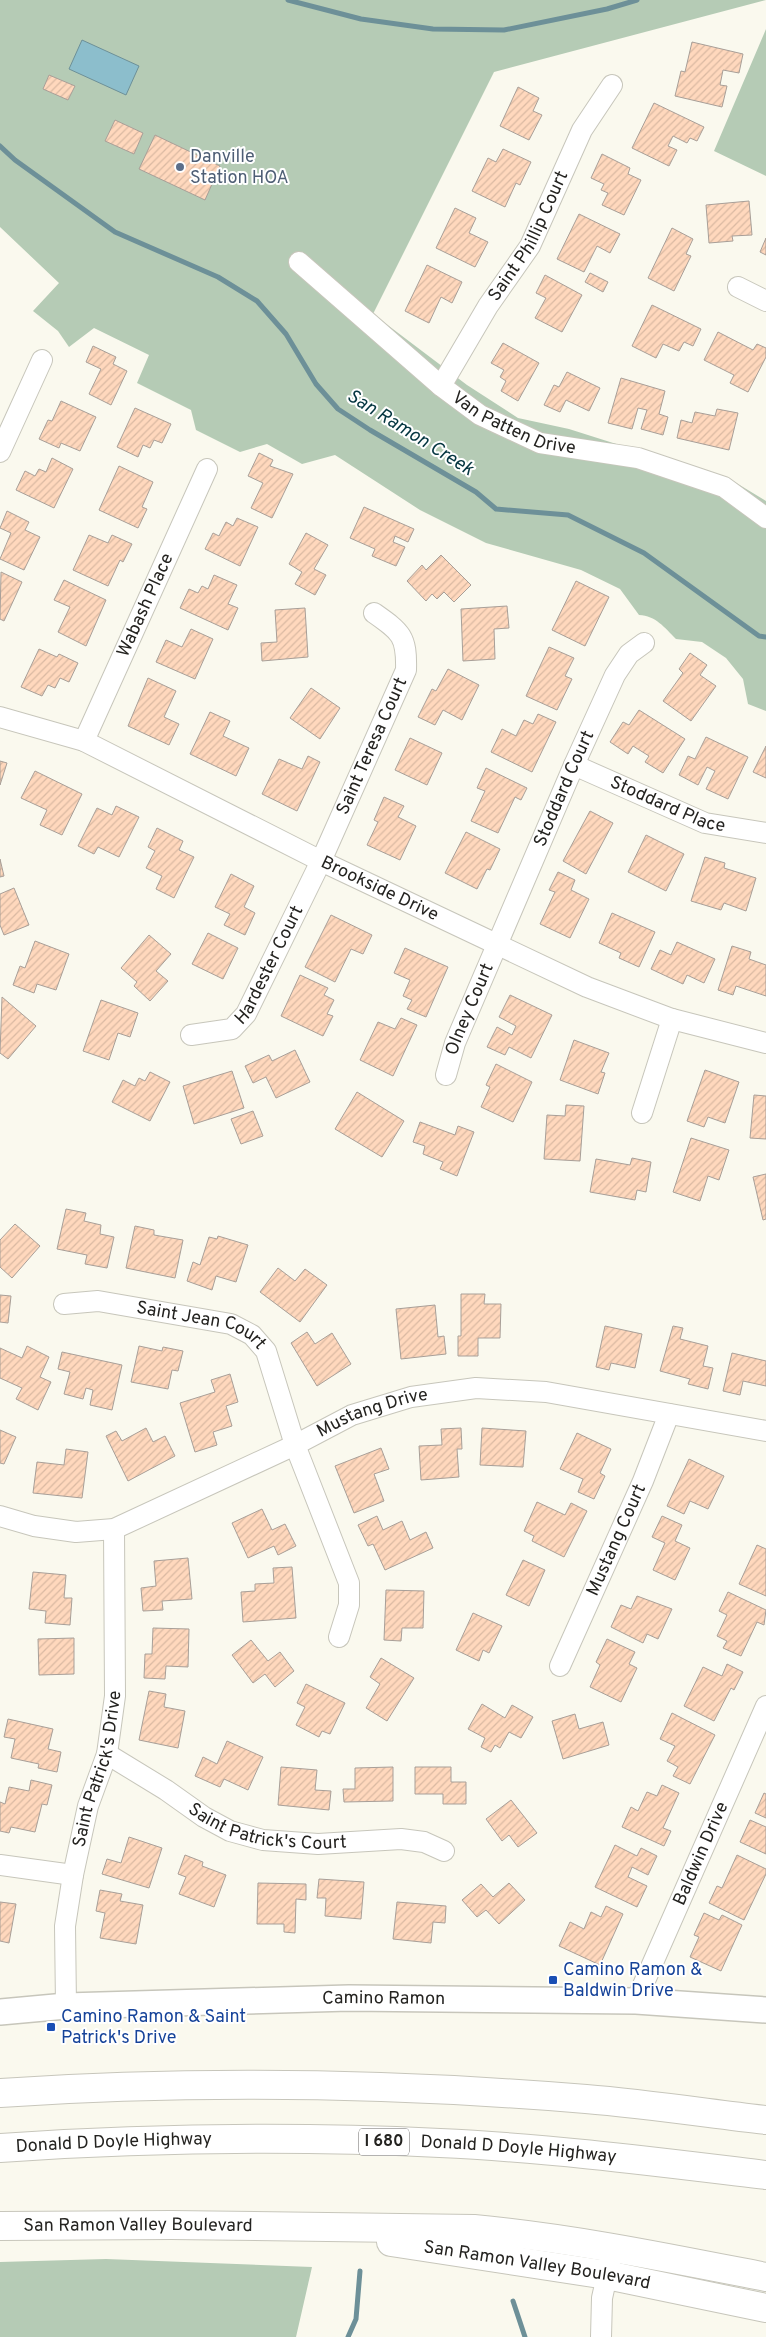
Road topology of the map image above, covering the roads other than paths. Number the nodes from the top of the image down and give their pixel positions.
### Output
1 (612, 85) dead end
2 (299, 262) dead end
3 (738, 287) dead end
4 (766, 301) edge
5 (42, 360) dead end
6 (440, 386) junction
7 (0, 452) edge
8 (207, 470) dead end
9 (766, 518) edge
10 (374, 613) dead end
11 (644, 643) dead end
12 (0, 717) edge
13 (84, 741) junction
14 (574, 765) junction
15 (766, 833) edge
16 (321, 861) junction
17 (496, 944) junction
18 (672, 1019) junction
19 (191, 1035) dead end
20 (766, 1043) edge
21 (446, 1075) dead end
22 (642, 1113) dead end
23 (64, 1304) dead end
24 (669, 1414) junction
25 (766, 1431) edge
26 (295, 1445) junction
27 (0, 1516) edge
28 (114, 1529) junction
29 (339, 1637) dead end
30 (560, 1666) dead end
31 (766, 1706) edge
32 (106, 1754) junction
33 (444, 1851) dead end
34 (0, 1865) edge
35 (73, 1875) junction
36 (636, 2001) junction
37 (66, 2006) junction
38 (766, 2010) edge
39 (0, 2012) edge
40 (0, 2093) edge
41 (766, 2120) edge
42 (0, 2148) edge
43 (766, 2175) edge
44 (0, 2226) edge
45 (306, 2228) junction
46 (613, 2248) junction
47 (607, 2275) junction
48 (766, 2277) edge
49 (766, 2308) edge
50 (601, 2337) edge

1 - 6 street, Saint Phillip Court
2 - 6 street, Van Patten Drive
3 - 4 street
5 - 7 street
6 - 9 street, Van Patten Drive
8 - 13 street, Wabash Place
10 - 16 street, Saint Teresa Court
11 - 14 street, Stoddard Court
12 - 13 street, Brookside Drive
13 - 16 street, Brookside Drive
14 - 15 street, Stoddard Place
14 - 17 street, Stoddard Court
16 - 17 street, Brookside Drive
16 - 19 street, Hardester Court
17 - 18 street, Brookside Drive
17 - 21 street, Olney Court
18 - 20 street, Brookside Drive
18 - 22 street
23 - 26 street, Saint Jean Court
24 - 25 street, Mustang Drive
24 - 26 street, Mustang Drive
24 - 30 street, Mustang Court
26 - 28 street, Mustang Drive
26 - 29 street, Saint Jean Court
27 - 28 street, Mustang Drive
28 - 32 street, Saint Patrick's Drive
31 - 36 street, Baldwin Drive
32 - 33 street, Saint Patrick's Court
32 - 35 street, Saint Patrick's Drive
34 - 35 street
35 - 37 street, Saint Patrick's Drive
36 - 37 street, Camino Ramon
36 - 38 street, Camino Ramon
37 - 39 street, Camino Ramon
40 - 41 main road
42 - 43 main road, Donald D Doyle Highway / I 680
44 - 45 main road, San Ramon Valley Boulevard
45 - 46 main road, San Ramon Valley Boulevard
45 - 47 main road, San Ramon Valley Boulevard
46 - 47 street
46 - 48 main road, San Ramon Valley Boulevard
47 - 49 main road, San Ramon Valley Boulevard
47 - 50 street

